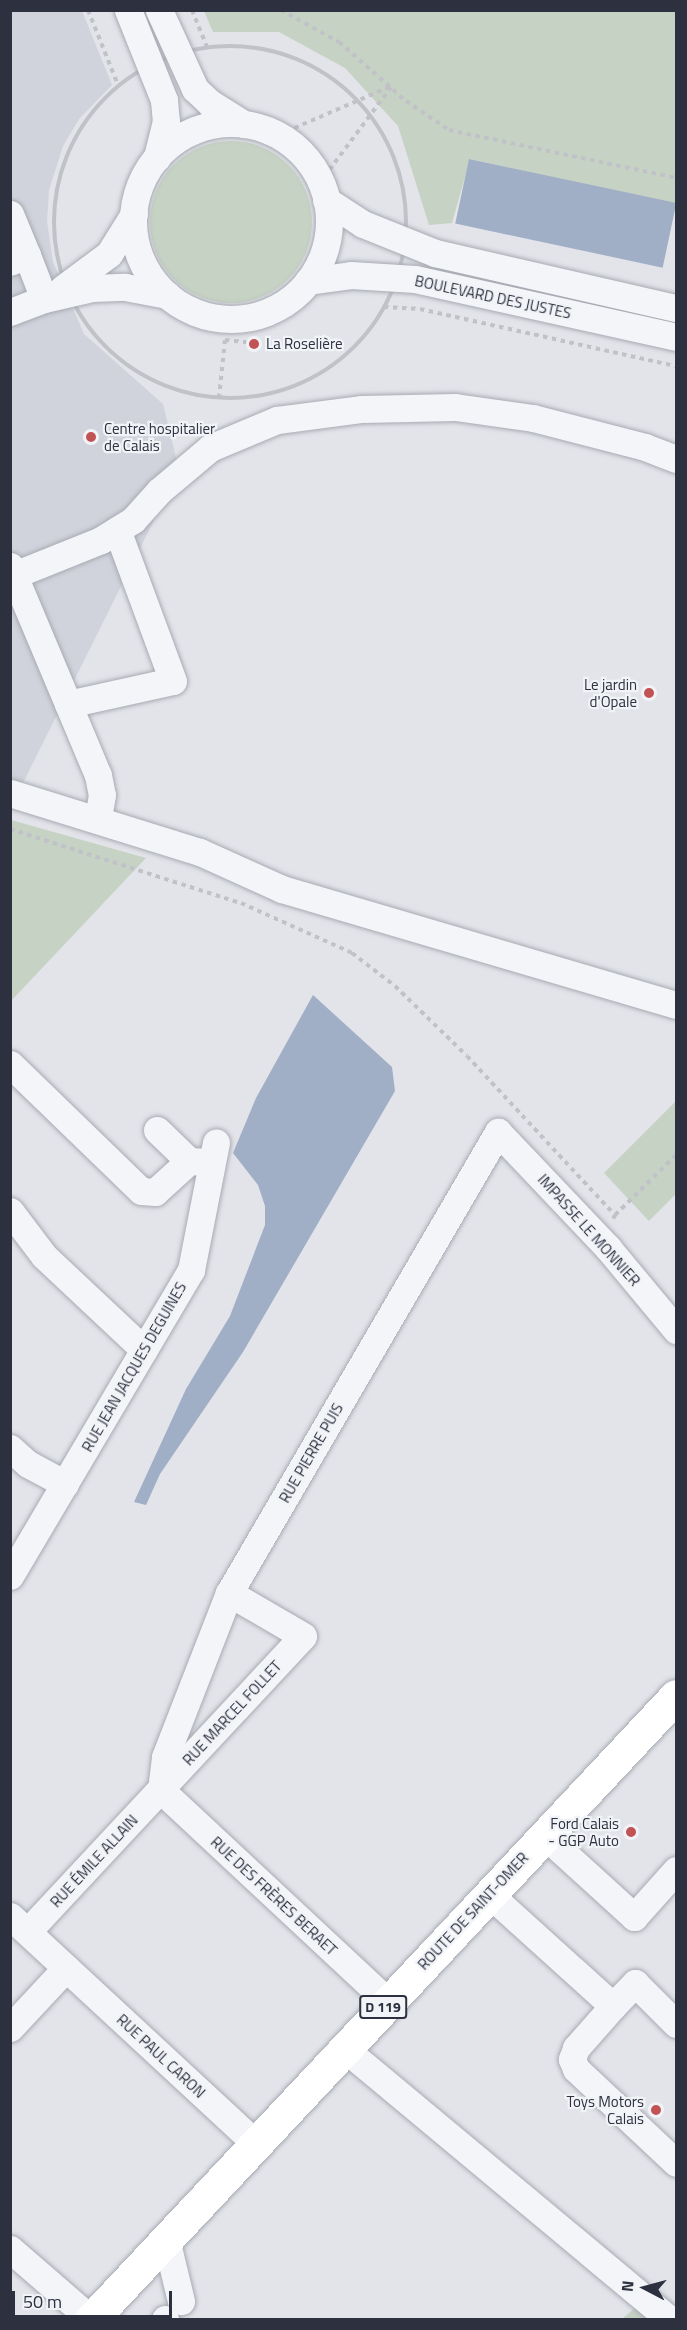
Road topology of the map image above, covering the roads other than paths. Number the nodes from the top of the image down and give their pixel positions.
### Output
1 (128, 10) edge
2 (159, 10) edge
3 (244, 124) junction
4 (157, 158) junction
5 (323, 191) junction
6 (10, 214) edge
7 (134, 214) junction
8 (19, 258) edge
9 (308, 281) junction
10 (60, 293) junction
11 (166, 295) junction
12 (676, 308) edge
13 (10, 312) edge
14 (676, 338) edge
15 (676, 459) edge
16 (117, 530) junction
17 (12, 571) edge
18 (68, 704) junction
19 (10, 793) edge
20 (98, 818) junction
21 (676, 1005) edge
22 (10, 1064) edge
23 (157, 1130) dead end
24 (498, 1132) joint
25 (206, 1155) junction
26 (10, 1211) edge
27 (676, 1330) edge
28 (144, 1350) junction
29 (10, 1448) edge
30 (65, 1484) junction
31 (10, 1576) edge
32 (229, 1593) junction
33 (676, 1696) edge
34 (161, 1790) junction
35 (544, 1835) junction
36 (676, 1870) edge
37 (489, 1894) junction
38 (19, 1924) edge
39 (66, 1968) junction
40 (388, 2002) junction
41 (613, 2006) junction
42 (676, 2024) edge
43 (10, 2028) edge
44 (345, 2049) junction
45 (256, 2144) junction
46 (676, 2163) edge
47 (166, 2239) junction
48 (10, 2249) edge
49 (170, 2313) edge
50 (91, 2319) edge
51 (670, 2319) edge

1 - 4 street
2 - 3 street
3 - 4 street
3 - 5 street
4 - 7 street
5 - 9 street
5 - 12 street, BOULEVARD DES JUSTES
6 - 8 street
7 - 10 street
7 - 11 street
8 - 10 street
9 - 11 street
9 - 14 street, BOULEVARD DES JUSTES
10 - 11 street
10 - 13 street
15 - 16 street
16 - 17 street
16 - 18 street
17 - 18 street
18 - 20 street
19 - 20 street
20 - 21 street
22 - 25 street
23 - 25 street
24 - 27 street, IMPASSE LE MONNIER
24 - 32 street, RUE PIERRE PUIS
25 - 28 street, RUE JEAN JACQUES DEGUINES
26 - 28 street
28 - 30 street, RUE JEAN JACQUES DEGUINES
29 - 30 street
30 - 31 street, RUE JEAN JACQUES DEGUINES
32 - 34 street, RUE PIERRE PUIS
32 - 34 street, RUE MARCEL FOLLET
33 - 35 main road, ROUTE DE SAINT-OMER / D 119
34 - 38 street, RUE ÉMILE ALLAIN
34 - 40 street, RUE DES FRÈRES BERAET
35 - 36 street
35 - 37 main road, ROUTE DE SAINT-OMER / D 119
37 - 40 main road, ROUTE DE SAINT-OMER / D 119
37 - 41 street
38 - 39 street, RUE PAUL CARON
39 - 43 street
39 - 45 street, RUE PAUL CARON
40 - 44 main road, ROUTE DE SAINT-OMER / D 119
41 - 42 street
41 - 46 street
44 - 45 main road, ROUTE DE SAINT-OMER / D 119
44 - 51 street
45 - 47 main road, ROUTE DE SAINT-OMER / D 119
47 - 49 street
47 - 50 main road, ROUTE DE SAINT-OMER / D 119
48 - 50 street

